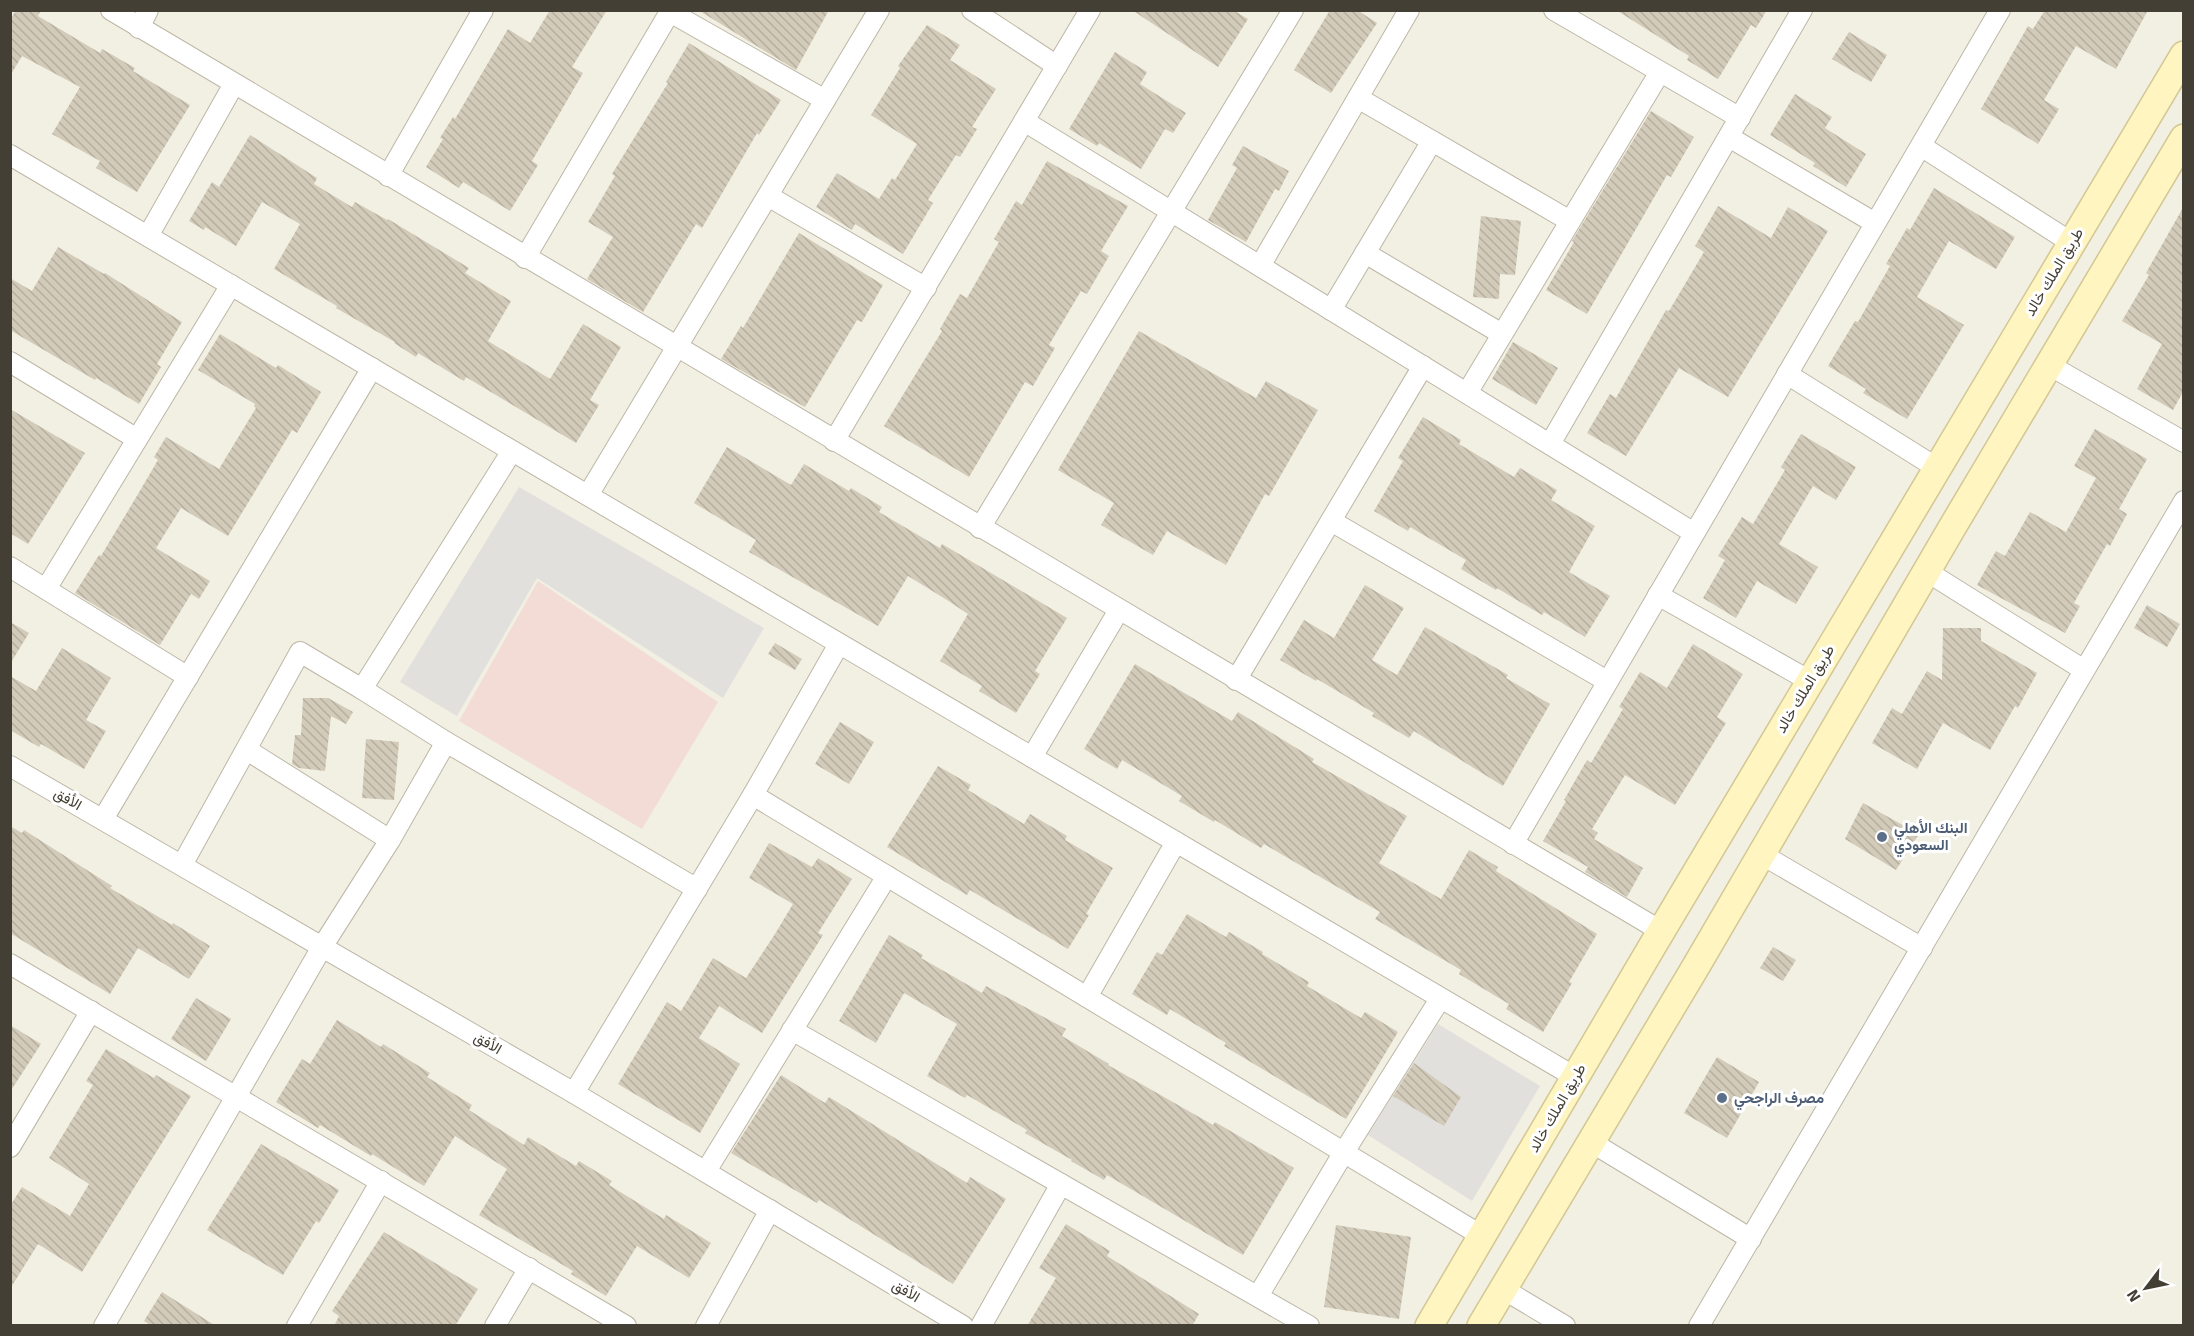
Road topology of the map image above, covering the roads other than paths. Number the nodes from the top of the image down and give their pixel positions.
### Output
1 (111, 10) edge
2 (483, 10) edge
3 (879, 10) edge
4 (972, 10) edge
5 (1090, 10) edge
6 (1293, 10) edge
7 (1409, 10) edge
8 (1554, 10) edge
9 (1802, 10) edge
10 (2000, 10) edge
11 (670, 11) edge
12 (144, 19) edge
13 (2184, 55) edge
14 (1057, 66) junction
15 (1660, 72) junction
16 (234, 84) junction
17 (1358, 98) junction
18 (825, 100) junction
19 (1740, 118) junction
20 (1024, 121) junction
21 (1729, 137) junction
22 (1432, 141) junction
23 (1921, 146) junction
24 (2181, 150) edge
25 (10, 155) edge
26 (388, 176) junction
27 (768, 196) junction
28 (1171, 212) junction
29 (1570, 221) junction
30 (1875, 223) junction
31 (148, 236) junction
32 (2072, 243) junction
33 (1365, 253) junction
34 (525, 258) junction
35 (1260, 266) junction
36 (231, 285) junction
37 (926, 288) junction
38 (1331, 309) junction
39 (1502, 334) junction
40 (676, 348) junction
41 (10, 363) edge
42 (2049, 365) junction
43 (1423, 366) junction
44 (372, 368) junction
45 (1787, 374) junction
46 (1467, 393) junction
47 (137, 439) junction
48 (834, 441) junction
49 (2184, 442) edge
50 (1550, 444) junction
51 (512, 451) junction
52 (1937, 468) junction
53 (588, 495) junction
54 (2184, 501) edge
55 (1331, 521) junction
56 (980, 528) junction
57 (1694, 533) junction
58 (10, 567) edge
59 (1926, 571) junction
60 (46, 589) junction
61 (1658, 595) junction
62 (1119, 610) junction
63 (839, 644) junction
64 (2084, 670) junction
65 (188, 677) junction
66 (1236, 680) junction
67 (1607, 681) junction
68 (1810, 681) junction
69 (363, 688) junction
70 (446, 742) junction
71 (247, 750) junction
72 (1032, 757) junction
73 (10, 766) edge
74 (753, 795) junction
75 (103, 819) junction
76 (390, 840) junction
77 (1176, 842) junction
78 (1513, 844) junction
79 (1761, 854) junction
80 (183, 866) junction
81 (887, 876) junction
82 (697, 889) junction
83 (1661, 931) junction
84 (322, 947) junction
85 (1922, 948) junction
86 (10, 964) edge
87 (1087, 997) junction
88 (1440, 999) junction
89 (91, 1011) junction
90 (792, 1030) junction
91 (1575, 1077) junction
92 (574, 1093) junction
93 (236, 1095) junction
94 (1591, 1142) junction
95 (10, 1147) edge
96 (1344, 1152) junction
97 (706, 1172) junction
98 (381, 1181) junction
99 (1061, 1184) junction
100 (770, 1210) junction
101 (1482, 1236) junction
102 (1751, 1239) junction
103 (528, 1268) junction
104 (1503, 1288) junction
105 (1258, 1296) junction
106 (104, 1326) edge
107 (297, 1326) edge
108 (495, 1326) edge
109 (626, 1326) edge
110 (706, 1326) edge
111 (963, 1326) edge
112 (981, 1326) edge
113 (1309, 1326) edge
114 (1429, 1326) edge
115 (1481, 1326) edge
116 (1565, 1326) edge
117 (1700, 1326) edge

1 - 12 street
2 - 26 street
3 - 18 street
4 - 14 street
5 - 14 street
6 - 28 street
7 - 17 street
8 - 15 street
9 - 19 street
10 - 23 street
11 - 18 street
11 - 34 street
12 - 16 street
13 - 32 main road, طريق الملك خالد
14 - 20 street
15 - 19 street
15 - 29 street
16 - 26 street
16 - 31 street
17 - 22 street
17 - 35 street
18 - 27 street
19 - 21 street
20 - 28 street
20 - 37 street
21 - 30 street
21 - 50 street
22 - 29 street
22 - 33 street
23 - 30 street
23 - 32 street
24 - 42 main road
25 - 31 street
26 - 34 street
27 - 37 street
27 - 40 street
28 - 35 street
28 - 56 street
29 - 39 street
30 - 45 street
31 - 36 street
32 - 52 main road, طريق الملك خالد
33 - 38 street
33 - 39 street
34 - 40 street
35 - 38 street
36 - 44 street
36 - 47 street
37 - 48 street
38 - 43 street
39 - 46 street
40 - 48 street
40 - 53 street
41 - 47 street
42 - 49 street
42 - 59 main road
43 - 46 street
43 - 55 street
44 - 51 street
44 - 65 street
45 - 52 street
45 - 57 street
46 - 50 street
47 - 60 street
48 - 56 street
50 - 57 street
51 - 53 street
51 - 69 street
52 - 68 main road, طريق الملك خالد
53 - 63 street
54 - 64 street
55 - 66 street
55 - 67 street
56 - 62 street
57 - 61 street
58 - 60 street
59 - 64 street
59 - 79 main road
60 - 65 street
61 - 67 street
61 - 68 street
62 - 66 street
62 - 72 street
63 - 72 street
63 - 74 street
64 - 85 street
65 - 75 street
66 - 78 street
67 - 78 street
68 - 83 main road, طريق الملك خالد
69 - 70 street
69 - 71 street
70 - 76 street
70 - 82 street
71 - 76 street
71 - 80 street
72 - 77 street
73 - 75 street, الأفق
74 - 81 street
74 - 82 street
75 - 80 street, الأفق
76 - 84 street
77 - 87 street
77 - 88 street
78 - 83 street
79 - 85 street
79 - 94 main road
80 - 84 street, الأفق
81 - 87 street
81 - 90 street
82 - 92 street
83 - 91 main road, طريق الملك خالد
84 - 92 street, الأفق
84 - 93 street
85 - 102 street
86 - 89 street
87 - 96 street
88 - 91 street
88 - 96 street
89 - 93 street
89 - 95 street
90 - 97 street
90 - 99 street
91 - 101 main road, طريق الملك خالد
92 - 97 street, الأفق
93 - 98 street
93 - 106 street
94 - 102 street
94 - 104 main road
96 - 101 street
96 - 105 street
97 - 100 street, الأفق
98 - 103 street
98 - 107 street
99 - 105 street
99 - 112 street
100 - 110 street
100 - 111 street, الأفق
101 - 114 main road, طريق الملك خالد
102 - 117 street
103 - 108 street
103 - 109 street
104 - 115 main road
104 - 116 street
105 - 113 street

